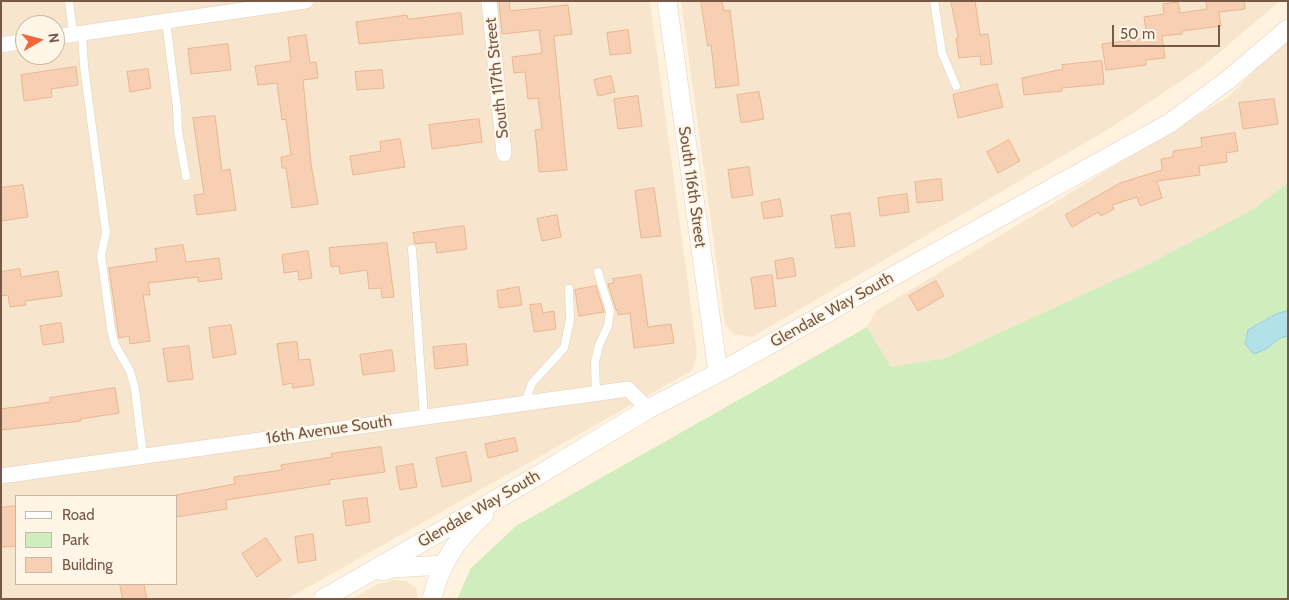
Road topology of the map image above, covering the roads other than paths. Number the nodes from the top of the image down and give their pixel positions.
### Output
1 (69, 1) edge
2 (306, 1) edge
3 (489, 1) edge
4 (667, 1) edge
5 (934, 1) edge
6 (166, 21) junction
7 (1288, 30) edge
8 (78, 33) junction
9 (65, 35) edge
10 (15, 43) edge
11 (1, 45) edge
12 (956, 86) dead end
13 (504, 154) dead end
14 (186, 176) dead end
15 (412, 249) dead end
16 (598, 272) dead end
17 (569, 289) dead end
18 (718, 373) junction
19 (596, 393) junction
20 (525, 403) junction
21 (648, 410) junction
22 (424, 417) junction
23 (143, 456) junction
24 (1, 476) edge
25 (537, 476) junction
26 (443, 565) junction
27 (365, 575) junction
28 (323, 599) edge
29 (432, 599) edge

1 - 8 lane
2 - 6 street
3 - 13 street, South 117th Street
4 - 18 street, South 116th Street
5 - 12 lane
6 - 8 street
6 - 14 lane
7 - 18 street, Glendale Way South
8 - 9 street
8 - 23 lane
10 - 11 street
15 - 22 lane
16 - 19 lane
17 - 20 lane
18 - 21 street, Glendale Way South
19 - 20 street, 16th Avenue South
19 - 21 street, 16th Avenue South
20 - 22 street, 16th Avenue South
21 - 25 street, Glendale Way South
22 - 23 street, 16th Avenue South
23 - 24 street, 16th Avenue South
25 - 26 street
25 - 27 street, Glendale Way South
26 - 27 street, Glendale Way South
26 - 29 street
27 - 28 street, Glendale Way South

